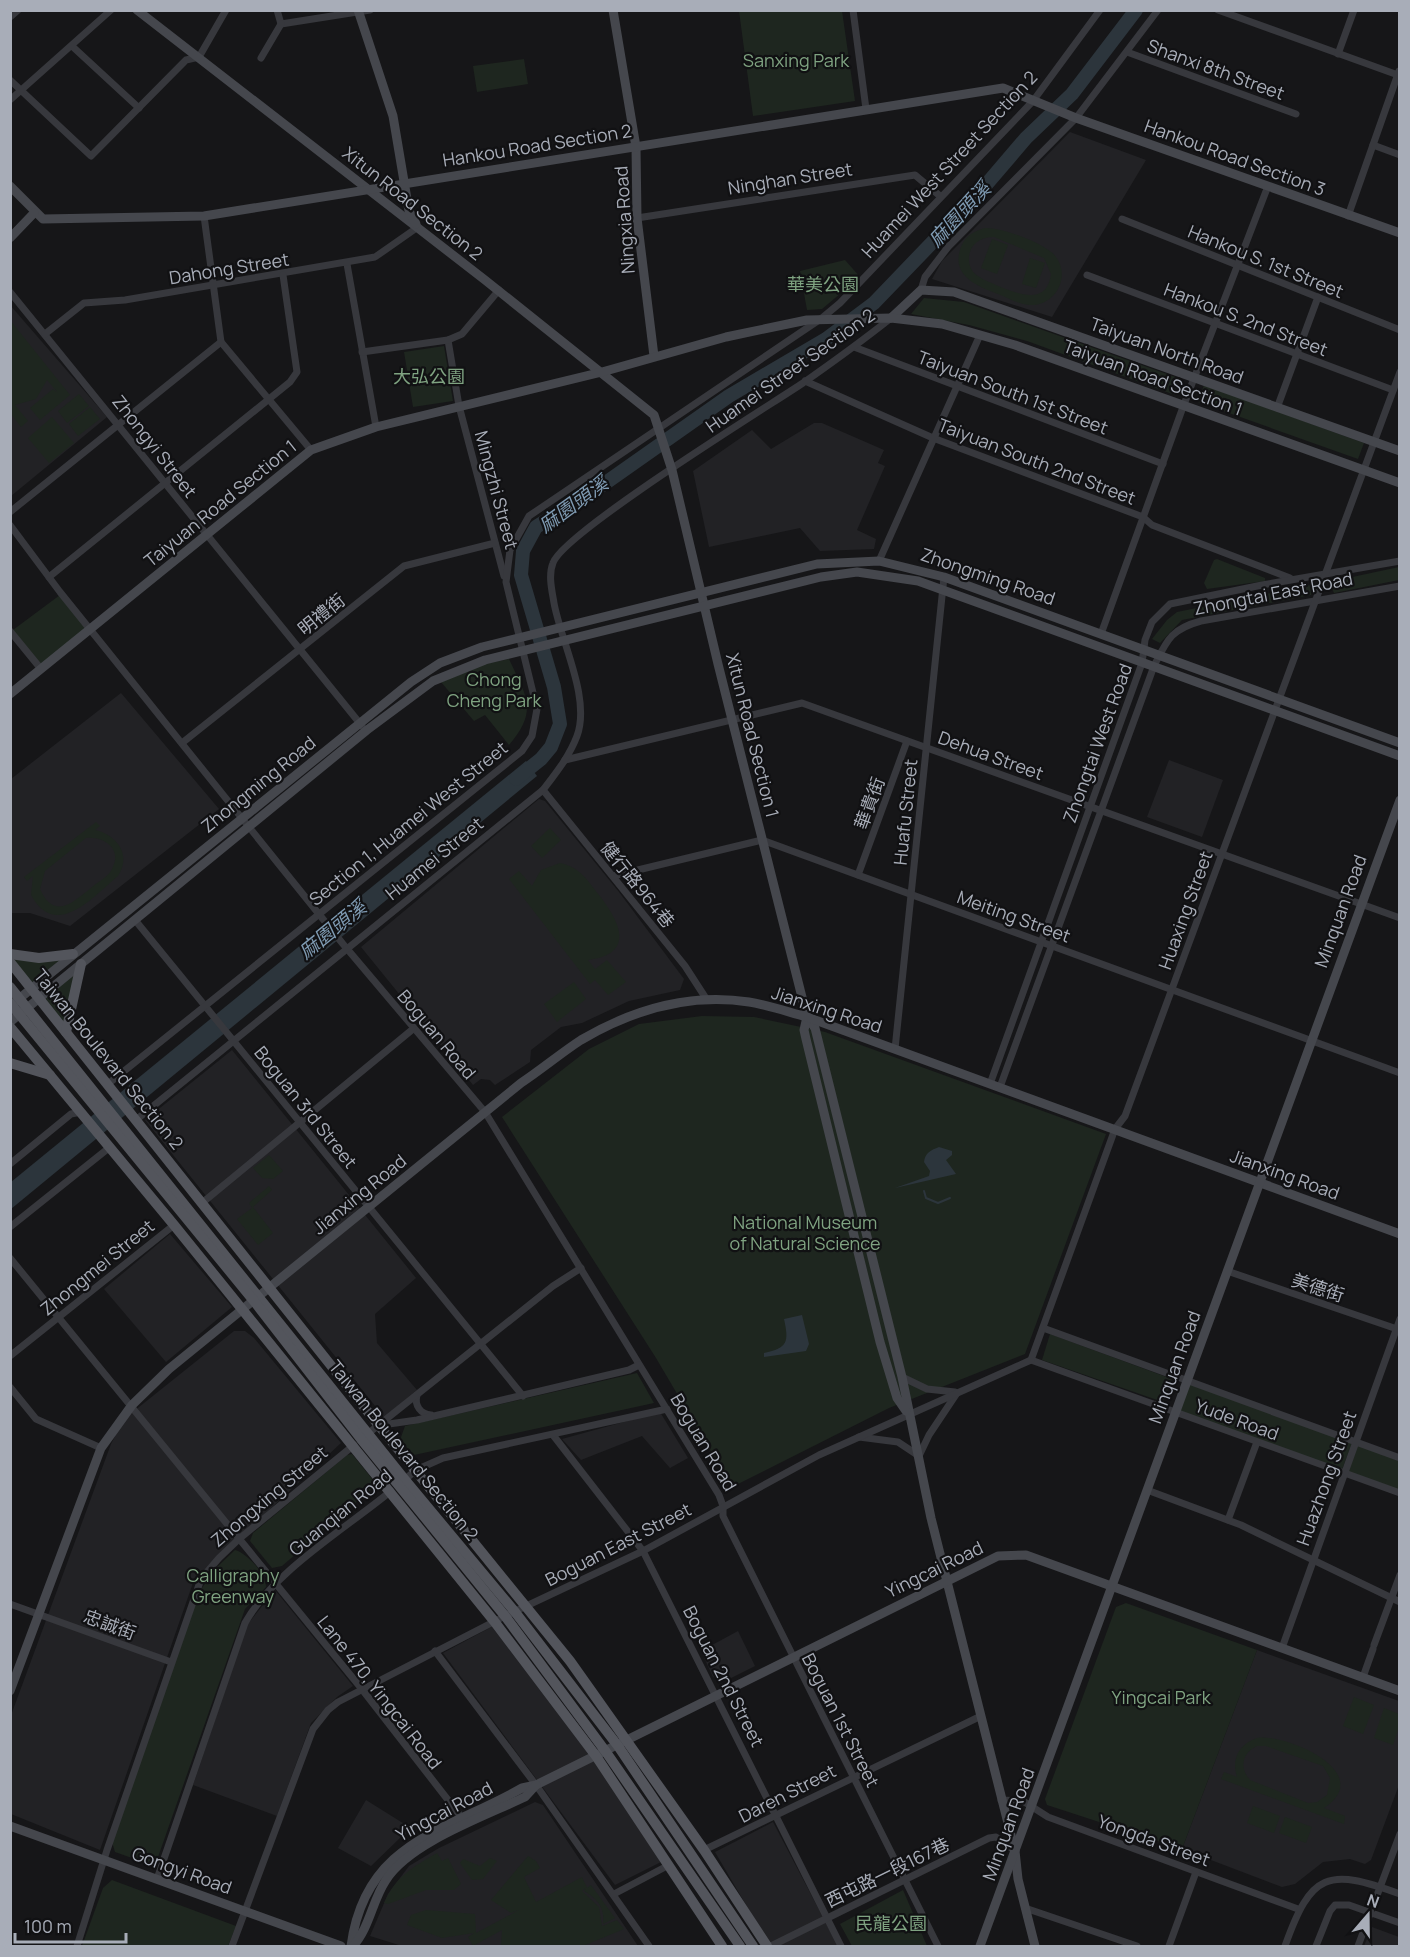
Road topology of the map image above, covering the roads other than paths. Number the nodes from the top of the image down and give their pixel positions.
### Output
1 (18, 10) edge
2 (111, 10) edge
3 (137, 10) edge
4 (226, 10) edge
5 (277, 10) edge
6 (370, 10) edge
7 (613, 10) edge
8 (854, 10) edge
9 (1100, 10) edge
10 (1158, 10) edge
11 (1218, 10) edge
12 (1354, 10) edge
13 (358, 12) edge
14 (10, 17) edge
15 (281, 24) junction
16 (73, 47) junction
17 (1126, 52) junction
18 (1338, 54) junction
19 (199, 57) junction
20 (261, 58) dead end
21 (1399, 73) edge
22 (10, 80) edge
23 (21, 91) junction
24 (10, 100) edge
25 (1033, 101) junction
26 (138, 108) junction
27 (866, 109) junction
28 (1059, 111) joint
29 (1296, 114) dead end
30 (1076, 118) junction
31 (1373, 145) junction
32 (636, 147) junction
33 (1400, 155) edge
34 (404, 182) junction
35 (10, 186) edge
36 (1268, 186) junction
37 (368, 189) junction
38 (940, 196) junction
39 (34, 213) junction
40 (204, 216) junction
41 (1348, 216) junction
42 (637, 218) junction
43 (1122, 219) dead end
44 (418, 227) junction
45 (1400, 233) edge
46 (10, 238) edge
47 (347, 264) junction
48 (1238, 266) junction
49 (283, 275) junction
50 (1087, 275) dead end
51 (213, 283) junction
52 (499, 290) junction
53 (921, 290) junction
54 (10, 292) edge
55 (1318, 297) junction
56 (827, 318) junction
57 (891, 318) junction
58 (1215, 324) junction
59 (1400, 330) edge
60 (45, 334) junction
61 (980, 335) junction
62 (448, 340) junction
63 (221, 342) junction
64 (854, 347) junction
65 (362, 352) junction
66 (1296, 354) junction
67 (654, 356) junction
68 (602, 372) junction
69 (1400, 372) edge
70 (1195, 378) junction
71 (806, 381) junction
72 (958, 388) junction
73 (1393, 390) junction
74 (268, 399) junction
75 (459, 405) junction
76 (1183, 407) junction
77 (1277, 408) junction
78 (119, 424) junction
79 (376, 427) junction
80 (660, 428) junction
81 (933, 438) junction
82 (1375, 441) junction
83 (311, 450) junction
84 (1400, 451) edge
85 (1163, 464) junction
86 (671, 465) junction
87 (1364, 470) junction
88 (164, 483) junction
89 (1400, 483) edge
90 (10, 512) edge
91 (1143, 517) junction
92 (10, 525) edge
93 (207, 535) junction
94 (495, 543) junction
95 (879, 561) junction
96 (1400, 561) edge
97 (1325, 575) junction
98 (49, 577) junction
99 (944, 577) junction
100 (1293, 579) junction
101 (506, 582) junction
102 (1400, 586) edge
103 (944, 591) junction
104 (701, 592) junction
105 (1315, 599) junction
106 (704, 605) junction
107 (555, 628) junction
108 (90, 629) junction
109 (10, 631) edge
110 (1101, 633) junction
111 (521, 637) junction
112 (560, 642) junction
113 (1143, 649) junction
114 (300, 650) junction
115 (525, 652) junction
116 (1160, 655) junction
117 (1142, 663) junction
118 (1154, 666) junction
119 (41, 669) junction
120 (10, 694) edge
121 (1278, 700) junction
122 (1274, 711) junction
123 (732, 720) junction
124 (363, 727) junction
125 (907, 741) junction
126 (182, 743) junction
127 (1400, 743) edge
128 (927, 748) junction
129 (1400, 756) edge
130 (566, 760) junction
131 (543, 790) junction
132 (1400, 800) edge
133 (1091, 807) junction
134 (1100, 810) junction
135 (243, 818) junction
136 (250, 826) junction
137 (762, 840) junction
138 (1222, 854) junction
139 (858, 875) junction
140 (613, 876) junction
141 (912, 895) junction
142 (1360, 904) junction
143 (320, 915) junction
144 (1400, 918) edge
145 (135, 920) junction
146 (1041, 943) junction
147 (1051, 946) junction
148 (345, 947) junction
149 (10, 954) edge
150 (73, 954) junction
151 (10, 962) edge
152 (81, 964) junction
153 (10, 987) edge
154 (31, 988) junction
155 (1172, 989) junction
156 (39, 998) junction
157 (707, 999) junction
158 (13, 1003) edge
159 (205, 1007) junction
160 (24, 1011) junction
161 (807, 1017) junction
162 (10, 1022) edge
163 (10, 1027) edge
164 (413, 1029) junction
165 (66, 1032) junction
166 (232, 1039) junction
167 (1311, 1040) junction
168 (896, 1049) junction
169 (10, 1064) edge
170 (1400, 1073) edge
171 (51, 1076) junction
172 (108, 1084) junction
173 (995, 1086) junction
174 (81, 1112) junction
175 (485, 1112) junction
176 (136, 1120) junction
177 (299, 1123) junction
178 (1115, 1129) junction
179 (110, 1147) junction
180 (10, 1164) edge
181 (1259, 1183) junction
182 (202, 1203) junction
183 (368, 1206) junction
184 (174, 1225) junction
185 (10, 1227) edge
186 (1400, 1233) edge
187 (10, 1258) edge
188 (581, 1268) junction
189 (1227, 1271) junction
190 (270, 1287) junction
191 (256, 1298) junction
192 (242, 1310) junction
193 (59, 1317) junction
194 (1400, 1318) edge
195 (1043, 1328) junction
196 (1398, 1330) edge
197 (481, 1345) junction
198 (10, 1356) edge
199 (1031, 1360) junction
200 (639, 1365) junction
201 (902, 1377) junction
202 (1188, 1379) junction
203 (10, 1387) edge
204 (958, 1392) junction
205 (417, 1395) junction
206 (523, 1396) junction
207 (132, 1405) junction
208 (667, 1408) junction
209 (1175, 1412) junction
210 (908, 1413) junction
211 (437, 1416) junction
212 (379, 1426) junction
213 (553, 1435) junction
214 (856, 1437) junction
215 (361, 1439) junction
216 (1355, 1441) junction
217 (1257, 1442) junction
218 (100, 1448) junction
219 (919, 1456) junction
220 (1400, 1458) edge
221 (416, 1470) junction
222 (1343, 1473) junction
223 (398, 1486) junction
224 (1147, 1490) junction
225 (1400, 1493) edge
226 (723, 1506) junction
227 (1228, 1520) junction
228 (239, 1539) junction
229 (644, 1551) junction
230 (1313, 1559) junction
231 (1400, 1575) edge
232 (947, 1581) junction
233 (275, 1584) junction
234 (1112, 1586) junction
235 (1391, 1598) junction
236 (1400, 1602) edge
237 (10, 1604) edge
238 (526, 1608) junction
239 (39, 1614) junction
240 (510, 1614) junction
241 (494, 1621) junction
242 (1282, 1648) junction
243 (435, 1651) junction
244 (793, 1658) junction
245 (171, 1662) junction
246 (1363, 1677) junction
247 (361, 1688) junction
248 (10, 1691) edge
249 (1400, 1691) edge
250 (717, 1696) junction
251 (981, 1716) junction
252 (623, 1744) junction
253 (601, 1754) junction
254 (854, 1776) junction
255 (536, 1785) junction
256 (1001, 1800) junction
257 (1031, 1806) junction
258 (775, 1816) junction
259 (462, 1818) junction
260 (10, 1826) edge
261 (1400, 1834) edge
262 (704, 1850) junction
263 (1015, 1851) junction
264 (106, 1860) junction
265 (669, 1865) junction
266 (1196, 1872) junction
267 (158, 1878) junction
268 (903, 1879) junction
269 (1381, 1887) junction
270 (614, 1894) junction
271 (1400, 1894) edge
272 (1025, 1908) junction
273 (1298, 1909) junction
274 (245, 1911) junction
275 (1371, 1913) junction
276 (827, 1918) junction
277 (1400, 1923) edge
278 (77, 1947) edge
279 (232, 1947) edge
280 (341, 1947) edge
281 (352, 1947) edge
282 (649, 1947) edge
283 (722, 1947) edge
284 (740, 1947) edge
285 (753, 1947) edge
286 (769, 1947) edge
287 (841, 1947) edge
288 (938, 1947) edge
289 (980, 1947) edge
290 (1035, 1947) edge
291 (1137, 1947) edge
292 (1169, 1947) edge
293 (1285, 1947) edge
294 (1316, 1947) edge
295 (1358, 1947) edge

1 - 14 street
2 - 16 street
3 - 19 street, Xitun Road Section 2
4 - 19 street
5 - 15 street
6 - 13 street
7 - 32 street, Ningxia Road
8 - 27 street
9 - 25 street, Huamei West Street Section 2
10 - 17 street, Huamei Street Section 2
11 - 18 street
12 - 18 street
13 - 15 street
13 - 34 street
15 - 20 street
16 - 23 street
16 - 26 street
17 - 29 street, Shanxi 8th Street
17 - 30 street, Huamei Street Section 2
18 - 21 street
19 - 26 street
19 - 37 street, Xitun Road Section 2
21 - 31 street
22 - 23 street
23 - 24 street
23 - 26 street
25 - 27 street, Hankou Road Section 2
25 - 28 street, Hankou Road Section 2
25 - 38 street, Huamei West Street Section 2
27 - 32 street, Hankou Road Section 2
28 - 30 street, Hankou Road Section 3
30 - 36 street, Hankou Road Section 3
30 - 53 street, Huamei Street Section 2
31 - 33 street
31 - 41 street
32 - 34 street, Hankou Road Section 2
32 - 42 street, Ningxia Road
34 - 37 street, Hankou Road Section 2
34 - 44 street
35 - 39 street
36 - 41 street, Hankou Road Section 3
36 - 48 street
37 - 40 street, Hankou Road Section 2
37 - 44 street, Xitun Road Section 2
38 - 42 street, Ninghan Street
38 - 56 street, Huamei West Street Section 2
39 - 40 street, Hankou Road Section 2
39 - 46 street
40 - 51 street
41 - 45 street, Hankou Road Section 3
42 - 67 street, Ningxia Road
43 - 48 street, Hankou S. 1st Street
44 - 47 street, Dahong Street
44 - 52 street, Xitun Road Section 2
47 - 49 street, Dahong Street
47 - 65 street
48 - 55 street, Hankou S. 1st Street
48 - 58 street
49 - 51 street, Dahong Street
49 - 74 street
50 - 58 street, Hankou S. 2nd Street
51 - 60 street, Dahong Street
51 - 63 street
52 - 62 street
52 - 68 street, Xitun Road Section 2
53 - 57 street, Huamei Street Section 2
53 - 70 street, Taiyuan North Road
54 - 60 street, Zhongyi Street
55 - 59 street, Hankou S. 1st Street
55 - 66 street
56 - 57 street, Taiyuan Road Section 1
56 - 67 street, Taiyuan Road Section 1
56 - 80 street, Huamei West Street Section 2
57 - 61 street, Taiyuan Road Section 1
57 - 64 street, Huamei Street Section 2
58 - 66 street, Hankou S. 2nd Street
58 - 70 street
60 - 78 street, Zhongyi Street
61 - 72 street
61 - 76 street, Taiyuan Road Section 1
62 - 65 street
62 - 75 street, Mingzhi Street
63 - 74 street
63 - 78 street
64 - 71 street, Huamei Street Section 2
64 - 72 street, Taiyuan South 1st Street
65 - 79 street
66 - 73 street, Hankou S. 2nd Street
66 - 77 street
67 - 68 street, Taiyuan Road Section 1
68 - 75 street, Taiyuan Road Section 1
68 - 80 street, Xitun Road Section 2
69 - 73 street, Huaxing Street
70 - 76 street
70 - 77 street, Taiyuan North Road
71 - 81 street, Taiyuan South 2nd Street
71 - 86 street, Huamei Street Section 2
72 - 81 street
72 - 85 street, Taiyuan South 1st Street
73 - 82 street, Huaxing Street
74 - 83 street
74 - 88 street
75 - 79 street, Taiyuan Road Section 1
75 - 94 street, Mingzhi Street
76 - 85 street
76 - 87 street, Taiyuan Road Section 1
77 - 82 street, Taiyuan North Road
78 - 88 street, Zhongyi Street
78 - 90 street
79 - 83 street, Taiyuan Road Section 1
80 - 86 street, Xitun Road Section 2
80 - 101 street, Section 1, Huamei West Street
81 - 91 street, Taiyuan South 2nd Street
81 - 95 street
82 - 84 street, Taiyuan North Road
82 - 87 street, Huaxing Street
83 - 93 street, Taiyuan Road Section 1
85 - 91 street
86 - 104 street, Xitun Road Section 1
86 - 107 street, Huamei Street Section 2
87 - 89 street, Taiyuan Road Section 1
87 - 97 street, Huaxing Street
88 - 93 street, Zhongyi Street
88 - 98 street
91 - 100 street, Taiyuan South 2nd Street
91 - 110 street
92 - 98 street
93 - 108 street, Taiyuan Road Section 1
93 - 114 street, Zhongyi Street
94 - 101 street, Mingzhi Street
94 - 114 street, 明禮街
95 - 99 street, Zhongming Road
95 - 104 street, Zhongming Road
96 - 97 street, Zhongtai West Road
97 - 100 street, Zhongtai West Road
97 - 105 street, Huaxing Street
98 - 108 street
99 - 103 street, Huafu Street
99 - 110 street, Zhongming Road
100 - 113 street, Zhongtai West Road
101 - 111 street, Section 1, Huamei West Street
102 - 105 street, Zhongtai East Road
103 - 106 street, Zhongming Road
103 - 117 street, Zhongming Road
103 - 128 street, Huafu Street
104 - 106 street, Xitun Road Section 1
104 - 107 street, Zhongming Road
105 - 116 street, Zhongtai East Road
105 - 121 street, Huaxing Street
106 - 112 street, Zhongming Road
106 - 123 street, Xitun Road Section 1
107 - 111 street, Zhongming Road
107 - 112 street, Huamei Street Section 2
108 - 119 street, Taiyuan Road Section 1
108 - 126 street
109 - 119 street
110 - 113 street, Zhongming Road
111 - 115 street, Section 1, Huamei West Street
111 - 124 street, Zhongming Road
112 - 115 street, Zhongming Road
112 - 130 street, Huamei Street
113 - 116 street, Zhongming Road
113 - 117 street, Zhongtai West Road
114 - 124 street, Zhongyi Street
114 - 126 street, 明禮街
115 - 124 street, Zhongming Road
115 - 143 street, Section 1, Huamei West Street
116 - 118 street, Zhongtai East Road
116 - 121 street, Zhongming Road
117 - 118 street, Zhongming Road
117 - 133 street, Zhongtai West Road
118 - 122 street, Zhongming Road
118 - 134 street, Zhongtai East Road
119 - 120 street, Taiyuan Road Section 1
121 - 122 street, Huaxing Street
121 - 127 street, Zhongming Road
122 - 129 street, Zhongming Road
122 - 138 street, Huaxing Street
123 - 125 street, Dehua Street
123 - 130 street, Dehua Street
123 - 137 street, Xitun Road Section 1
124 - 135 street, Zhongming Road
124 - 136 street, Zhongming Road
125 - 128 street, Dehua Street
125 - 139 street, 華貴街
126 - 135 street
128 - 133 street, Dehua Street
128 - 141 street, Huafu Street
130 - 131 street, Huamei Street
131 - 140 street, 健行路964巷
131 - 148 street, Huamei Street
132 - 142 street, Minquan Road
133 - 134 street, Dehua Street
133 - 146 street, Zhongtai West Road
134 - 138 street, Dehua Street
134 - 147 street, Zhongtai East Road
135 - 136 street
135 - 150 street, Zhongming Road
136 - 143 street
136 - 145 street, Zhongming Road
137 - 139 street, Meiting Street
137 - 140 street
137 - 161 street, Xitun Road Section 1
138 - 142 street, Dehua Street
138 - 155 street, Huaxing Street
139 - 141 street, Meiting Street
140 - 157 street, 健行路964巷
141 - 146 street, Meiting Street
141 - 168 street, Huafu Street
142 - 144 street, Dehua Street
142 - 167 street, Minquan Road
143 - 148 street, Boguan Road
143 - 159 street, Section 1, Huamei West Street
145 - 152 street, Zhongming Road
145 - 159 street, Boguan 3rd Street
146 - 147 street, Meiting Street
146 - 173 street, Zhongtai West Road
147 - 155 street, Meiting Street
147 - 173 street, Zhongtai East Road
148 - 164 street, Boguan Road
148 - 166 street, Huamei Street
149 - 150 main road
150 - 154 street, Zhongming Road
151 - 154 main road, Taiwan Boulevard Section 2
152 - 156 street, Zhongming Road
152 - 165 main road
153 - 158 main road, Taiwan Boulevard Section 2
154 - 156 main road, Taiwan Boulevard Section 2
154 - 158 street, Zhongming Road
155 - 167 street, Meiting Street
155 - 178 street, Huaxing Street
156 - 160 street, Zhongming Road
156 - 165 main road, Taiwan Boulevard Section 2
157 - 161 street, Jianxing Road
157 - 175 street, Jianxing Road
158 - 160 main road, Taiwan Boulevard Section 2
159 - 166 street, Boguan 3rd Street
159 - 172 street, Section 1, Huamei West Street
160 - 162 street, Zhongming Road
160 - 191 main road, Taiwan Boulevard Section 2
161 - 168 street, Jianxing Road
161 - 201 street, Xitun Road Section 1
161 - 210 street, Xitun Road Section 1
163 - 171 main road, Taiwan Boulevard Section 2
164 - 175 street, Boguan Road
164 - 177 street
165 - 172 main road, Taiwan Boulevard Section 2
166 - 176 street, Huamei Street
166 - 177 street, Boguan 3rd Street
167 - 170 street, Meiting Street
167 - 181 street, Minquan Road
168 - 173 street, Jianxing Road
169 - 171 main road
171 - 174 main road, Taiwan Boulevard Section 2
172 - 176 main road, Taiwan Boulevard Section 2
173 - 178 street, Jianxing Road
174 - 179 main road, Taiwan Boulevard Section 2
174 - 180 street
175 - 183 street, Jianxing Road
175 - 188 street, Boguan Road
176 - 182 main road, Taiwan Boulevard Section 2
177 - 182 street
177 - 183 street, Boguan 3rd Street
178 - 181 street, Jianxing Road
178 - 195 street
179 - 184 main road, Taiwan Boulevard Section 2
179 - 185 street
181 - 186 street, Jianxing Road
181 - 189 street, Minquan Road
182 - 190 main road, Taiwan Boulevard Section 2
183 - 190 street, Jianxing Road
183 - 197 street, Boguan 3rd Street
184 - 192 main road, Taiwan Boulevard Section 2
184 - 193 street, Zhongmei Street
187 - 193 street, Lane 470, Yingcai Road
188 - 197 street, Zhongxing Street
188 - 200 street, Boguan Road
189 - 196 street, 美德街
189 - 202 street, Minquan Road
190 - 191 street, Jianxing Road
190 - 212 main road, Taiwan Boulevard Section 2
191 - 192 street, Jianxing Road
191 - 215 main road, Taiwan Boulevard Section 2
192 - 207 street, Jianxing Road
192 - 215 main road, Taiwan Boulevard Section 2
193 - 198 street, Zhongmei Street
193 - 207 street, Lane 470, Yingcai Road
194 - 196 street, Huazhong Street
195 - 199 street
195 - 202 street, Yude Road
196 - 216 street, Huazhong Street
197 - 205 street, Zhongxing Street
197 - 206 street, Boguan 3rd Street
199 - 204 street, Boguan Road
199 - 209 street, Yude Road
200 - 206 street
200 - 208 street, Boguan Road
201 - 204 street
201 - 210 street, Xitun Road Section 1
202 - 209 street, Minquan Road
202 - 216 street, Yude Road
203 - 218 street
204 - 210 street, Boguan Road
204 - 219 street
205 - 211 street
205 - 212 street, Zhongxing Street
206 - 211 street
207 - 218 street, Jianxing Road
207 - 228 street, Lane 470, Yingcai Road
208 - 213 street, Guanqian Road
208 - 226 street, Boguan Road
209 - 217 street, Yude Road
209 - 224 street, Minquan Road
210 - 214 street, Boguan Road
210 - 219 street, Xitun Road Section 1
211 - 212 street
212 - 215 street, Zhongxing Street
212 - 221 main road, Taiwan Boulevard Section 2
213 - 221 street, Guanqian Road
213 - 229 street, Boguan 2nd Street
214 - 219 street
214 - 226 street, Boguan Road
215 - 223 main road, Taiwan Boulevard Section 2
215 - 223 main road, Taiwan Boulevard Section 2
215 - 228 street, Zhongxing Street
216 - 220 street, Yude Road
216 - 222 street, Huazhong Street
217 - 222 street, Yude Road
217 - 227 street
218 - 239 street, Jianxing Road
219 - 232 street, Xitun Road Section 1
221 - 223 street, Guanqian Road
221 - 238 main road, Taiwan Boulevard Section 2
222 - 225 street, Yude Road
222 - 230 street, Huazhong Street
223 - 233 street, Guanqian Road
223 - 240 main road, Taiwan Boulevard Section 2
223 - 241 main road, Taiwan Boulevard Section 2
224 - 227 street
224 - 234 street, Minquan Road
226 - 229 street, Boguan East Street
226 - 244 street, Boguan 1st Street
227 - 230 street
228 - 233 street, Lane 470, Yingcai Road
228 - 245 street, Zhongxing Street
229 - 238 street, Boguan East Street
229 - 250 street, Boguan 2nd Street
230 - 235 street
230 - 242 street, Huazhong Street
231 - 235 street
232 - 234 street, Yingcai Road
232 - 244 street, Yingcai Road
232 - 251 street, Xitun Road Section 1
233 - 247 street, Lane 470, Yingcai Road
233 - 267 street, Guanqian Road
234 - 242 street, Yingcai Road
234 - 257 street, Minquan Road
235 - 236 street
235 - 246 street
237 - 239 street, 忠誠街
238 - 240 street, Boguan East Street
238 - 252 main road, Taiwan Boulevard Section 2
239 - 245 street, 忠誠街
239 - 248 street, Jianxing Road
240 - 241 street, Boguan East Street
240 - 252 main road, Taiwan Boulevard Section 2
240 - 253 main road, Taiwan Boulevard Section 2
241 - 243 street, Boguan East Street
241 - 253 main road, Taiwan Boulevard Section 2
242 - 246 street, Yingcai Road
243 - 247 street, Boguan East Street
243 - 255 street
244 - 250 street, Yingcai Road
244 - 254 street, Boguan 1st Street
245 - 264 street, Zhongxing Street
246 - 249 street, Yingcai Road
247 - 259 street, Lane 470, Yingcai Road
247 - 274 street, Boguan East Street
250 - 252 street, Yingcai Road
250 - 258 street, Boguan 2nd Street
251 - 254 street, Daren Street
251 - 256 street, Xitun Road Section 1
252 - 253 street, Yingcai Road
252 - 262 main road
252 - 285 main road, Taiwan Boulevard Section 2
253 - 255 street, Yingcai Road
253 - 265 main road
253 - 284 main road, Taiwan Boulevard Section 2
254 - 258 street, Daren Street
254 - 268 street, Boguan 1st Street
255 - 259 street, Yingcai Road
255 - 270 street
255 - 281 street, Yingcai Road
256 - 257 street, Yongda Street
256 - 263 street, Xitun Road Section 1
257 - 263 street, Minquan Road
257 - 266 street, Yongda Street
258 - 262 street, Daren Street
258 - 276 street, Boguan 2nd Street
259 - 281 street, Yingcai Road
260 - 264 street, Gongyi Road
261 - 269 street
262 - 286 main road
263 - 268 street, 西屯路一段167巷
263 - 272 street, Xitun Road Section 1
263 - 289 street, Minquan Road
264 - 267 street, Gongyi Road
264 - 278 street, Zhongxing Street
265 - 270 street
265 - 283 main road
266 - 273 street, Yongda Street
266 - 292 street
267 - 274 street, Gongyi Road
268 - 276 street, 西屯路一段167巷
268 - 288 street, Boguan 1st Street
269 - 271 street
269 - 273 street
269 - 275 street
270 - 282 street
272 - 290 street, Xitun Road Section 1
272 - 291 street
273 - 293 street
274 - 279 street, Boguan East Street
274 - 280 street, Gongyi Road
275 - 277 street
275 - 294 street
275 - 295 street
276 - 286 street, 西屯路一段167巷
276 - 287 street, Boguan 2nd Street

